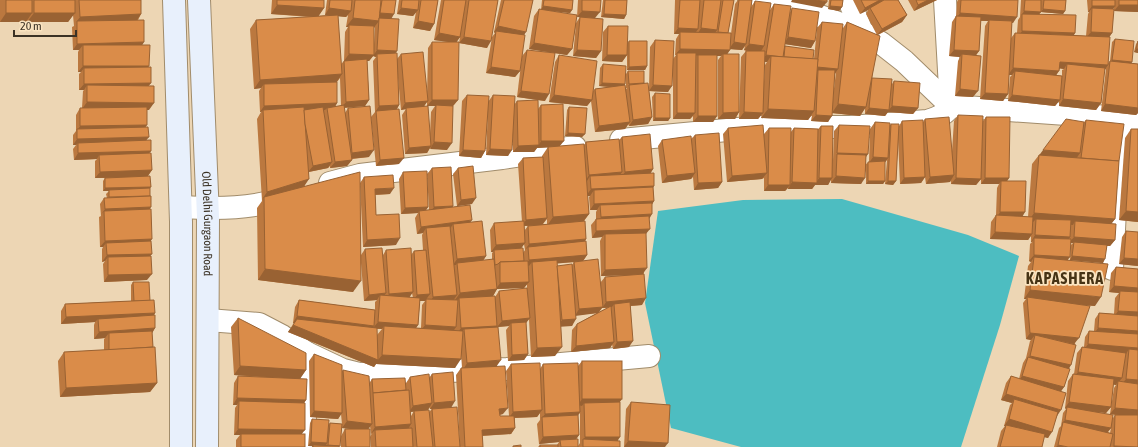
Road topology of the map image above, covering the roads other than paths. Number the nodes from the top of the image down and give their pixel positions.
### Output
1 (174, 0) edge
2 (199, 0) edge
3 (749, 0) edge
4 (849, 0) edge
5 (945, 0) edge
6 (862, 32) junction
7 (951, 106) junction
8 (1131, 119) edge
9 (181, 207) junction
10 (207, 209) junction
11 (1112, 269) dead end
12 (208, 320) junction
13 (307, 353) junction
14 (649, 356) dead end
15 (181, 447) edge
16 (207, 447) edge
17 (304, 447) edge

1 - 9 main road
2 - 10 main road, Old Delhi Gurgaon Road
3 - 6 street
4 - 6 street
5 - 7 street
6 - 7 street
7 - 8 street
7 - 10 street
8 - 11 street
9 - 10 street
9 - 15 main road
10 - 12 main road, Old Delhi Gurgaon Road
12 - 13 street
12 - 16 main road, Old Delhi Gurgaon Road
13 - 14 street
13 - 17 street

